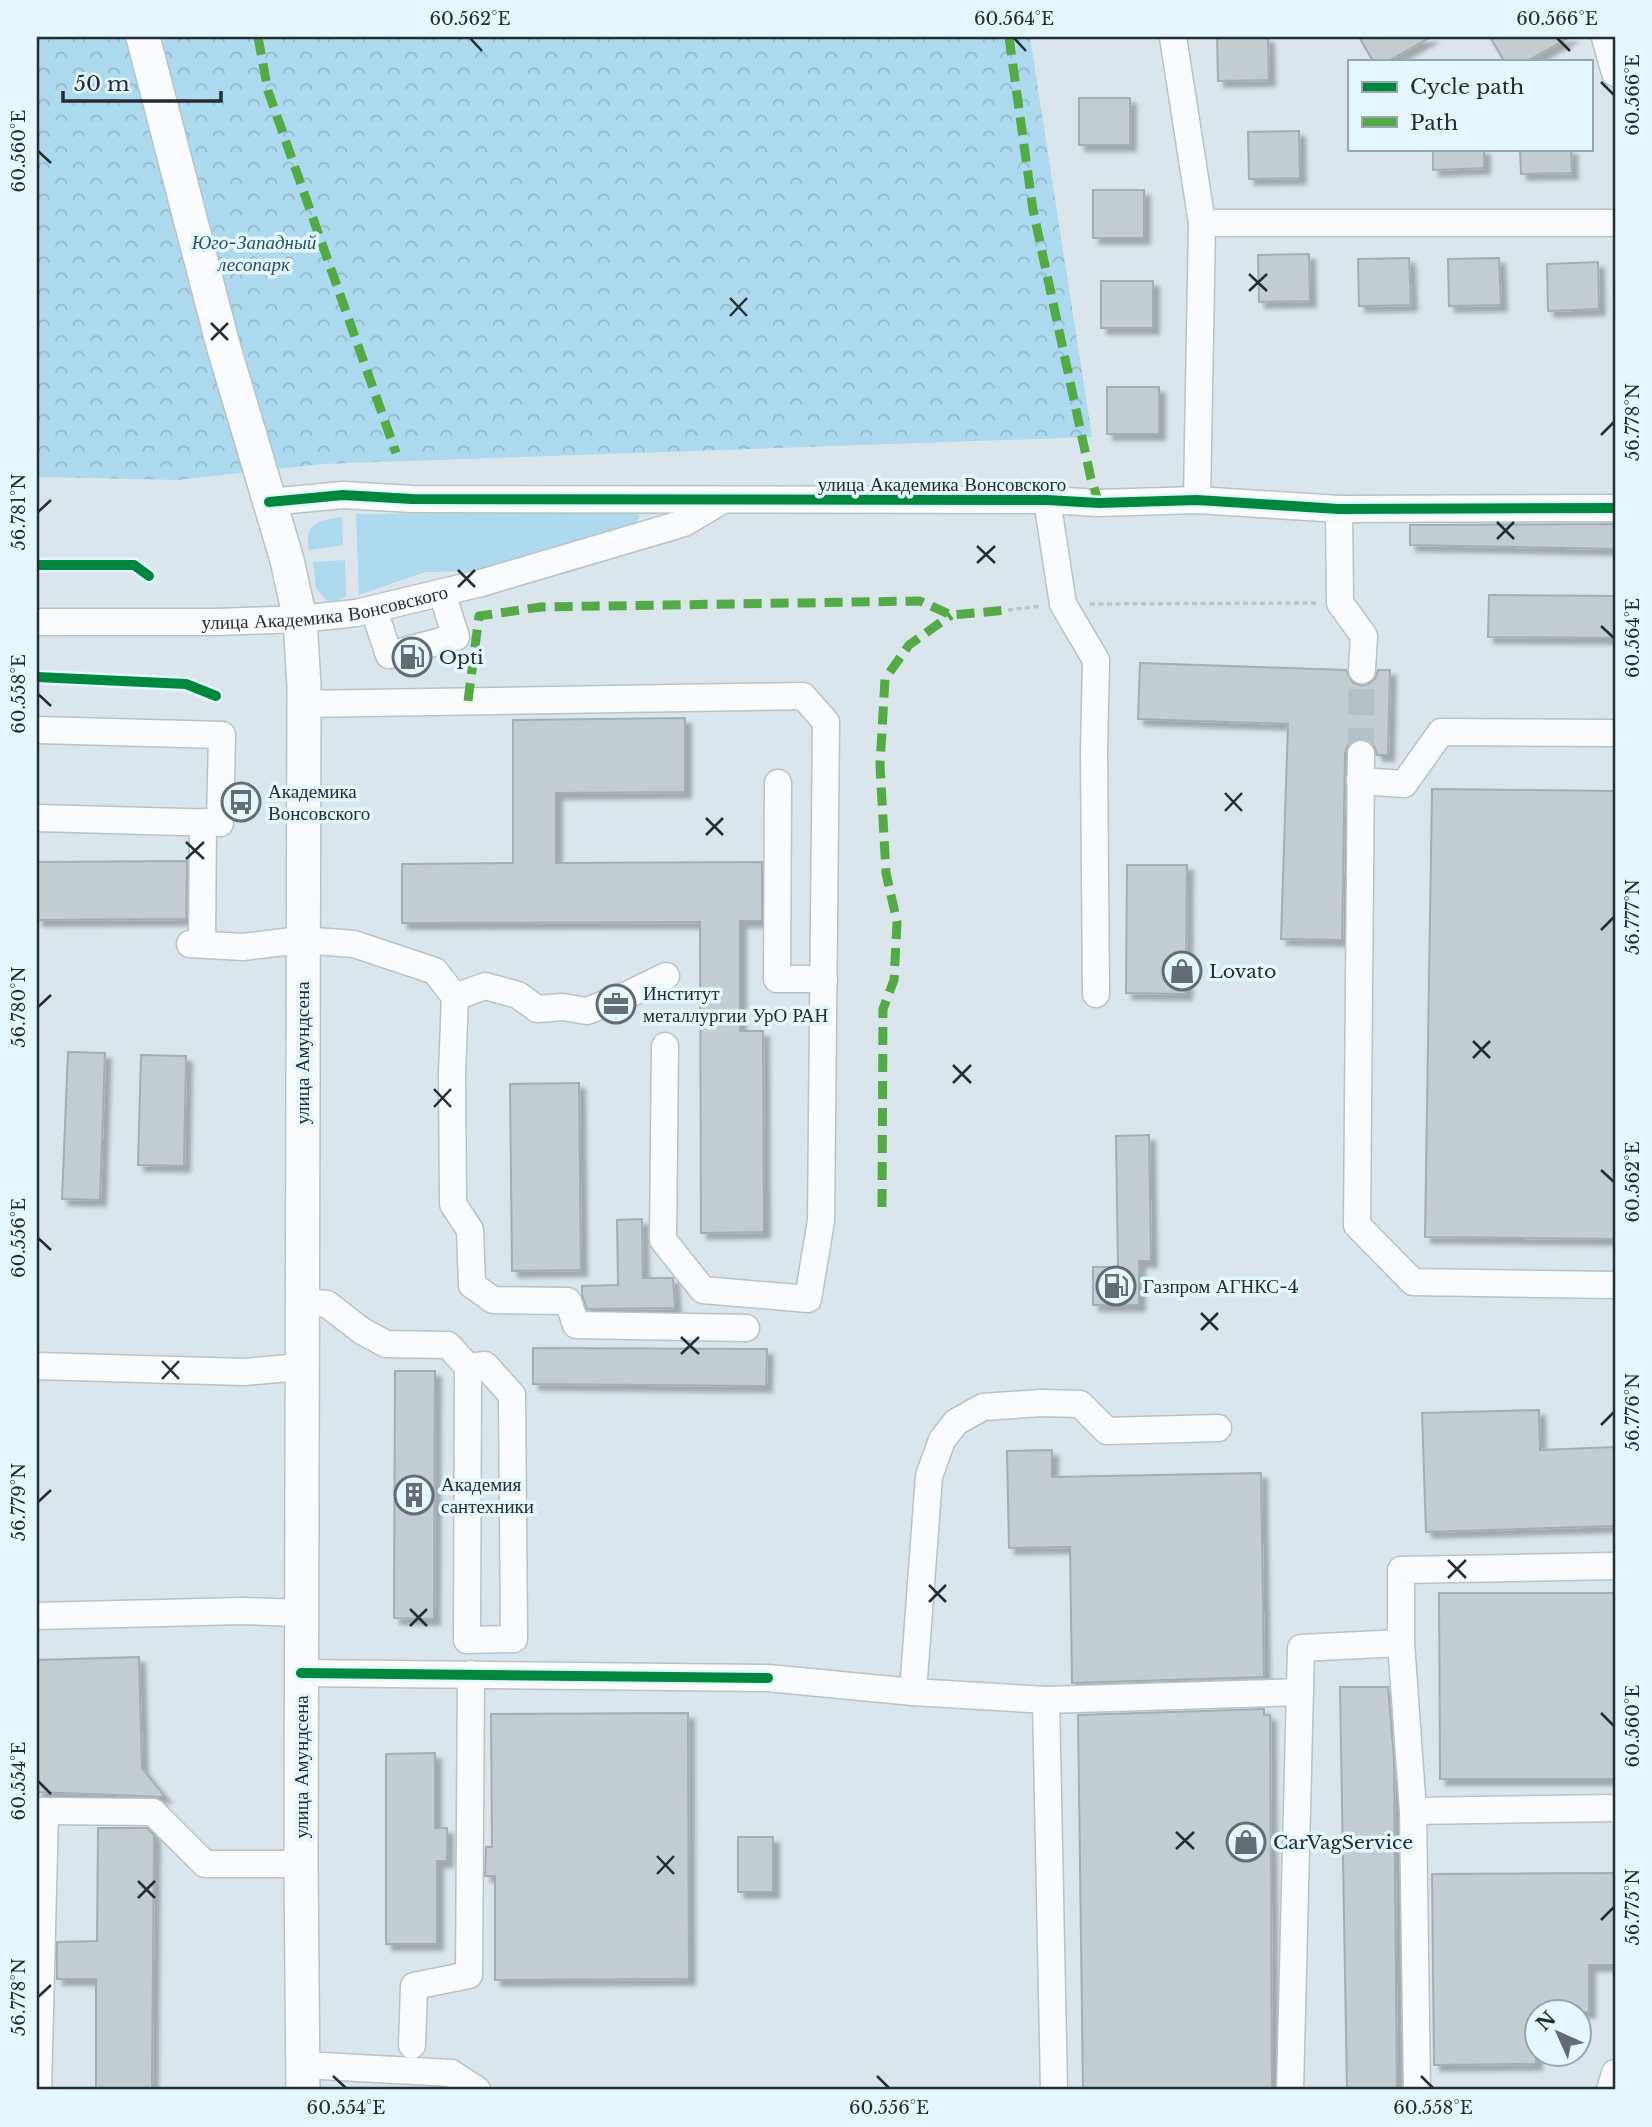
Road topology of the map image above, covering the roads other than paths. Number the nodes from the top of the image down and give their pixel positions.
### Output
1 (143, 37) edge
2 (1173, 37) edge
3 (1605, 37) edge
4 (1615, 73) edge
5 (1202, 223) junction
6 (1615, 223) edge
7 (722, 500) junction
8 (1048, 500) junction
9 (1197, 500) junction
10 (269, 502) junction
11 (1615, 508) edge
12 (1339, 509) junction
13 (442, 593) junction
14 (374, 610) junction
15 (300, 619) junction
16 (37, 622) edge
17 (1362, 670) tunnel mouth
18 (303, 704) junction
19 (37, 730) edge
20 (1615, 733) edge
21 (1361, 754) tunnel mouth
22 (1360, 781) junction
23 (778, 783) dead end
24 (37, 818) edge
25 (203, 822) junction
26 (301, 940) junction
27 (666, 976) dead end
28 (824, 979) junction
29 (1096, 994) dead end
30 (455, 997) junction
31 (665, 1046) dead end
32 (1615, 1285) edge
33 (301, 1302) junction
34 (746, 1328) dead end
35 (37, 1366) edge
36 (301, 1367) junction
37 (467, 1367) junction
38 (1217, 1428) dead end
39 (1615, 1566) edge
40 (301, 1614) junction
41 (37, 1616) edge
42 (1401, 1643) junction
43 (301, 1673) junction
44 (471, 1674) junction
45 (913, 1692) junction
46 (1300, 1692) junction
47 (1046, 1700) junction
48 (1615, 1808) edge
49 (41, 1811) edge
50 (1413, 1811) junction
51 (300, 1864) junction
52 (412, 2045) dead end
53 (1615, 2073) edge
54 (303, 2077) edge
55 (38, 2090) edge
56 (477, 2090) edge
57 (1054, 2090) edge
58 (1290, 2090) edge
59 (1417, 2090) edge
60 (1610, 2090) edge

1 - 10 main road, улица Амундсена
2 - 5 street
3 - 4 street
5 - 6 street
5 - 9 street
7 - 8 street, улица Академика Вонсовского
7 - 10 street, улица Академика Вонсовского
7 - 13 street, улица Академика Вонсовского
8 - 9 street, улица Академика Вонсовского
8 - 29 street
9 - 12 street, улица Академика Вонсовского
10 - 15 main road, улица Амундсена
11 - 12 street, улица Академика Вонсовского
12 - 17 street
13 - 14 street, улица Академика Вонсовского
13 - 14 street
14 - 15 street, улица Академика Вонсовского
15 - 16 street, улица Академика Вонсовского
15 - 18 main road, улица Амундсена
18 - 26 main road, улица Амундсена
18 - 28 street
19 - 25 street
20 - 22 street
21 - 22 street
22 - 32 street
23 - 28 street
24 - 25 street
25 - 26 street
26 - 30 street
26 - 33 main road, улица Амундсена
27 - 30 street
28 - 31 street
30 - 34 street
33 - 36 main road, улица Амундсена
33 - 37 street
35 - 36 street
36 - 40 main road, улица Амундсена
37 - 37 street
38 - 45 street
39 - 42 street
40 - 41 street
40 - 43 main road, улица Амундсена
42 - 46 street
42 - 50 street
43 - 44 street
43 - 51 main road, улица Амундсена
44 - 45 street
44 - 52 street
45 - 47 street
46 - 47 street
46 - 58 street
47 - 57 street
48 - 50 street
49 - 51 street
49 - 55 street
50 - 59 street
51 - 54 main road, улица Амундсена
53 - 60 street
54 - 56 street

